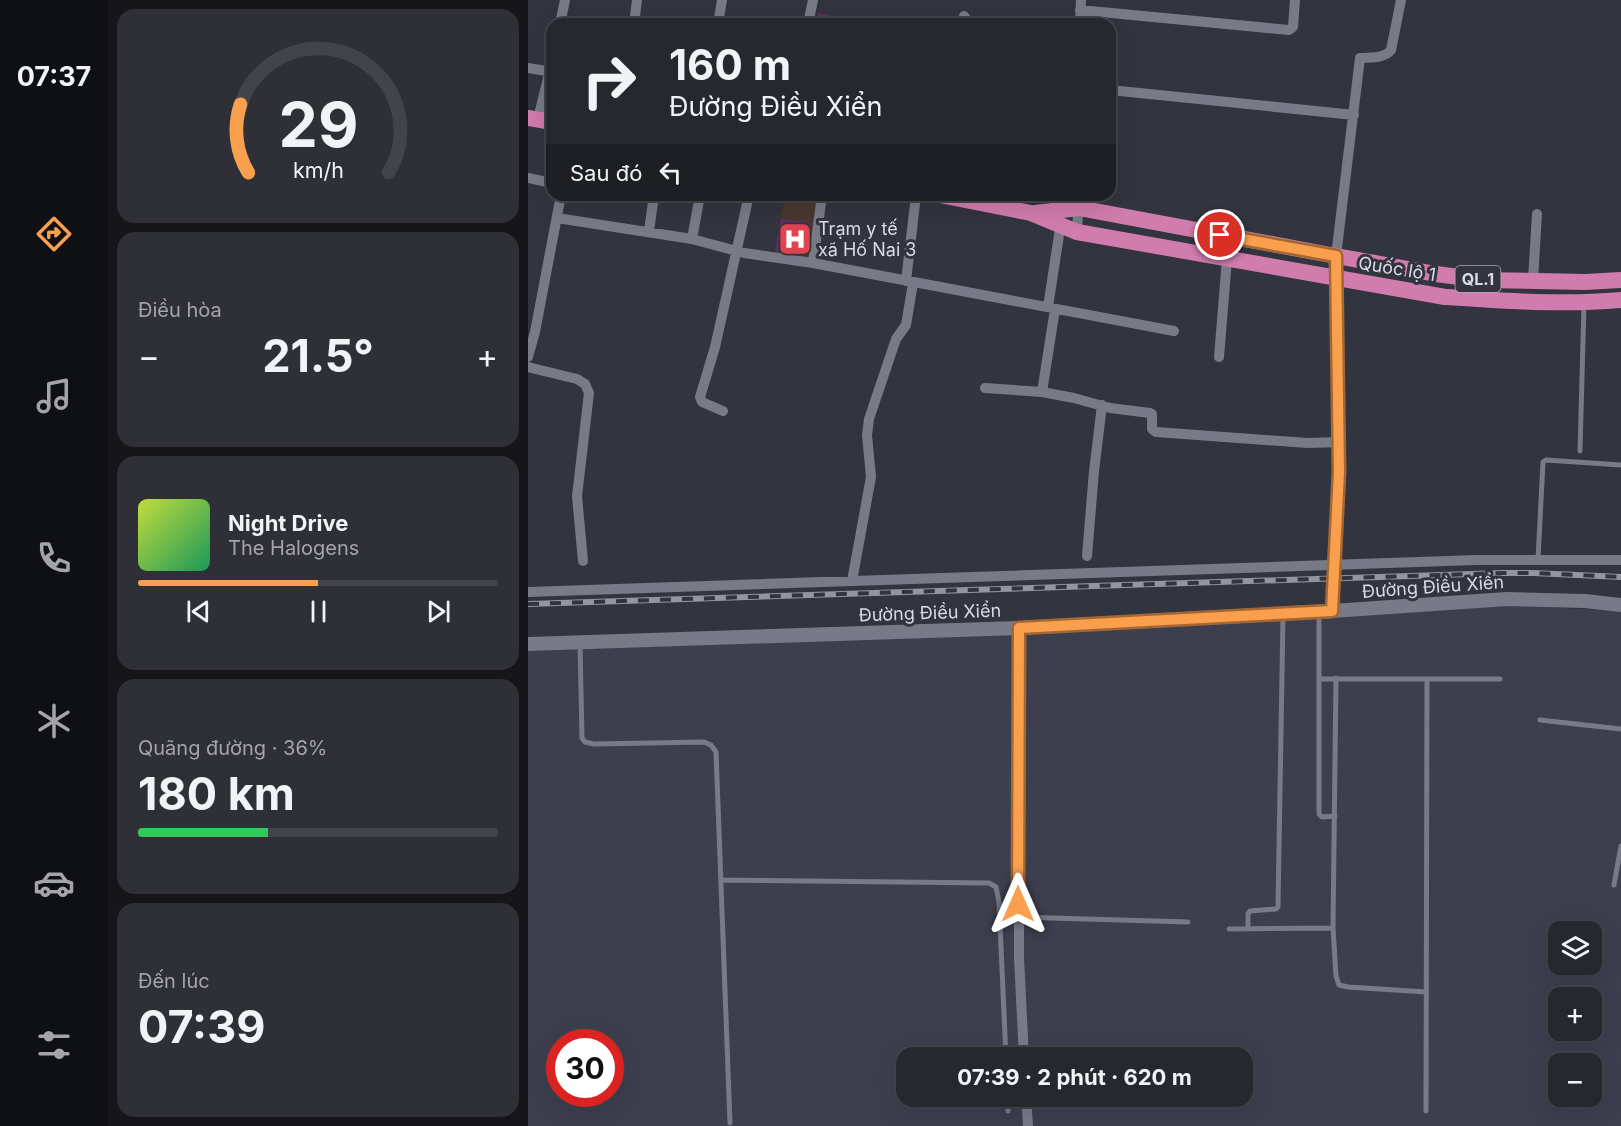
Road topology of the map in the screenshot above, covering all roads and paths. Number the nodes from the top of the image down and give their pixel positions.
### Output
1 (565, 0) edge
2 (637, 0) edge
3 (722, 0) edge
4 (813, 0) edge
5 (1295, 0) edge
6 (1401, 0) edge
7 (1081, 5) edge
8 (561, 18) edge
9 (635, 18) edge
10 (719, 18) edge
11 (809, 18) edge
12 (528, 68) edge
13 (546, 69) edge
14 (546, 90) edge
15 (1116, 91) edge
16 (1354, 115) junction
17 (539, 120) edge
18 (528, 178) edge
19 (546, 182) edge
20 (560, 201) edge
21 (653, 201) edge
22 (699, 201) edge
23 (748, 201) edge
24 (821, 201) edge
25 (916, 201) edge
26 (970, 201) edge
27 (1071, 210) edge
28 (1537, 214) dead end
29 (557, 218) junction
30 (649, 231) junction
31 (692, 238) junction
32 (736, 250) junction
33 (1336, 256) junction
34 (1227, 259) junction
35 (813, 263) junction
36 (1336, 279) junction
37 (1533, 280) junction
38 (1621, 280) edge
39 (909, 282) junction
40 (1621, 300) edge
41 (1584, 303) junction
42 (1052, 308) junction
43 (532, 331) edge
44 (1174, 332) dead end
45 (528, 357) edge
46 (1219, 357) dead end
47 (528, 367) edge
48 (985, 388) dead end
49 (1041, 392) junction
50 (1102, 405) junction
51 (723, 411) dead end
52 (1340, 442) junction
53 (1580, 450) dead end
54 (1621, 465) edge
55 (1087, 556) dead end
56 (1538, 559) junction
57 (1621, 560) edge
58 (583, 561) dead end
59 (1334, 565) junction
60 (852, 581) junction
61 (528, 592) edge
62 (1621, 604) edge
63 (1325, 612) junction
64 (1283, 614) junction
65 (1019, 628) junction
66 (580, 642) junction
67 (528, 644) edge
68 (1336, 678) junction
69 (1320, 679) junction
70 (1427, 679) junction
71 (1500, 679) dead end
72 (1539, 720) dead end
73 (1621, 729) edge
74 (1335, 816) junction
75 (1621, 846) edge
76 (721, 880) junction
77 (1614, 885) dead end
78 (1018, 917) junction
79 (1188, 922) dead end
80 (1333, 928) junction
81 (1229, 929) dead end
82 (1248, 929) junction
83 (1426, 992) junction
84 (1006, 1047) edge
85 (1024, 1047) edge
86 (1008, 1107) edge
87 (1027, 1107) edge
88 (1008, 1111) dead end
89 (1426, 1111) dead end
90 (730, 1123) dead end
91 (1028, 1126) edge

1 - 8 street
2 - 9 street
3 - 10 street
4 - 11 street
5 - 7 street
6 - 16 street
12 - 13 street
14 - 17 street
15 - 16 street
16 - 33 street
18 - 19 street
20 - 29 street
21 - 30 street
22 - 31 street
23 - 32 street
24 - 35 street
25 - 39 street
26 - 27 highway, Quốc lộ 1 / QL.1
27 - 33 highway, Quốc lộ 1 / QL.1
27 - 34 highway, Quốc lộ 1 / QL.1
27 - 42 street
28 - 37 street
29 - 30 street
29 - 43 street
30 - 31 street
31 - 32 street
32 - 35 street
32 - 51 street
33 - 36 highway
33 - 37 highway, Quốc lộ 1 / QL.1
34 - 36 highway, Quốc lộ 1 / QL.1
34 - 46 street
35 - 39 street
36 - 41 highway, Quốc lộ 1 / QL.1
36 - 52 street
37 - 38 highway, Quốc lộ 1 / QL.1
39 - 42 street
39 - 60 street
40 - 41 highway, Quốc lộ 1 / QL.1
41 - 53 lane
42 - 44 street
42 - 49 street
43 - 45 street
47 - 58 street
48 - 49 street
49 - 50 street
50 - 52 street
50 - 55 street
52 - 59 street
54 - 56 lane
56 - 57 street
56 - 59 street
59 - 60 street
59 - 63 street
60 - 61 street
62 - 63 street, Đường Điều Xiển
63 - 64 street, Đường Điều Xiển
63 - 69 lane
64 - 65 street, Đường Điều Xiển
64 - 82 lane
65 - 66 street, Đường Điều Xiển
65 - 78 street
66 - 67 street, Đường Điều Xiển
66 - 76 lane
68 - 69 lane
68 - 70 lane
68 - 74 lane
69 - 74 lane
70 - 71 lane
70 - 83 lane
72 - 73 lane
74 - 80 lane
75 - 77 lane
76 - 84 lane
76 - 90 lane
78 - 79 lane
78 - 85 street
80 - 82 lane
80 - 83 lane
81 - 82 lane
83 - 89 lane
86 - 88 lane
87 - 91 street

